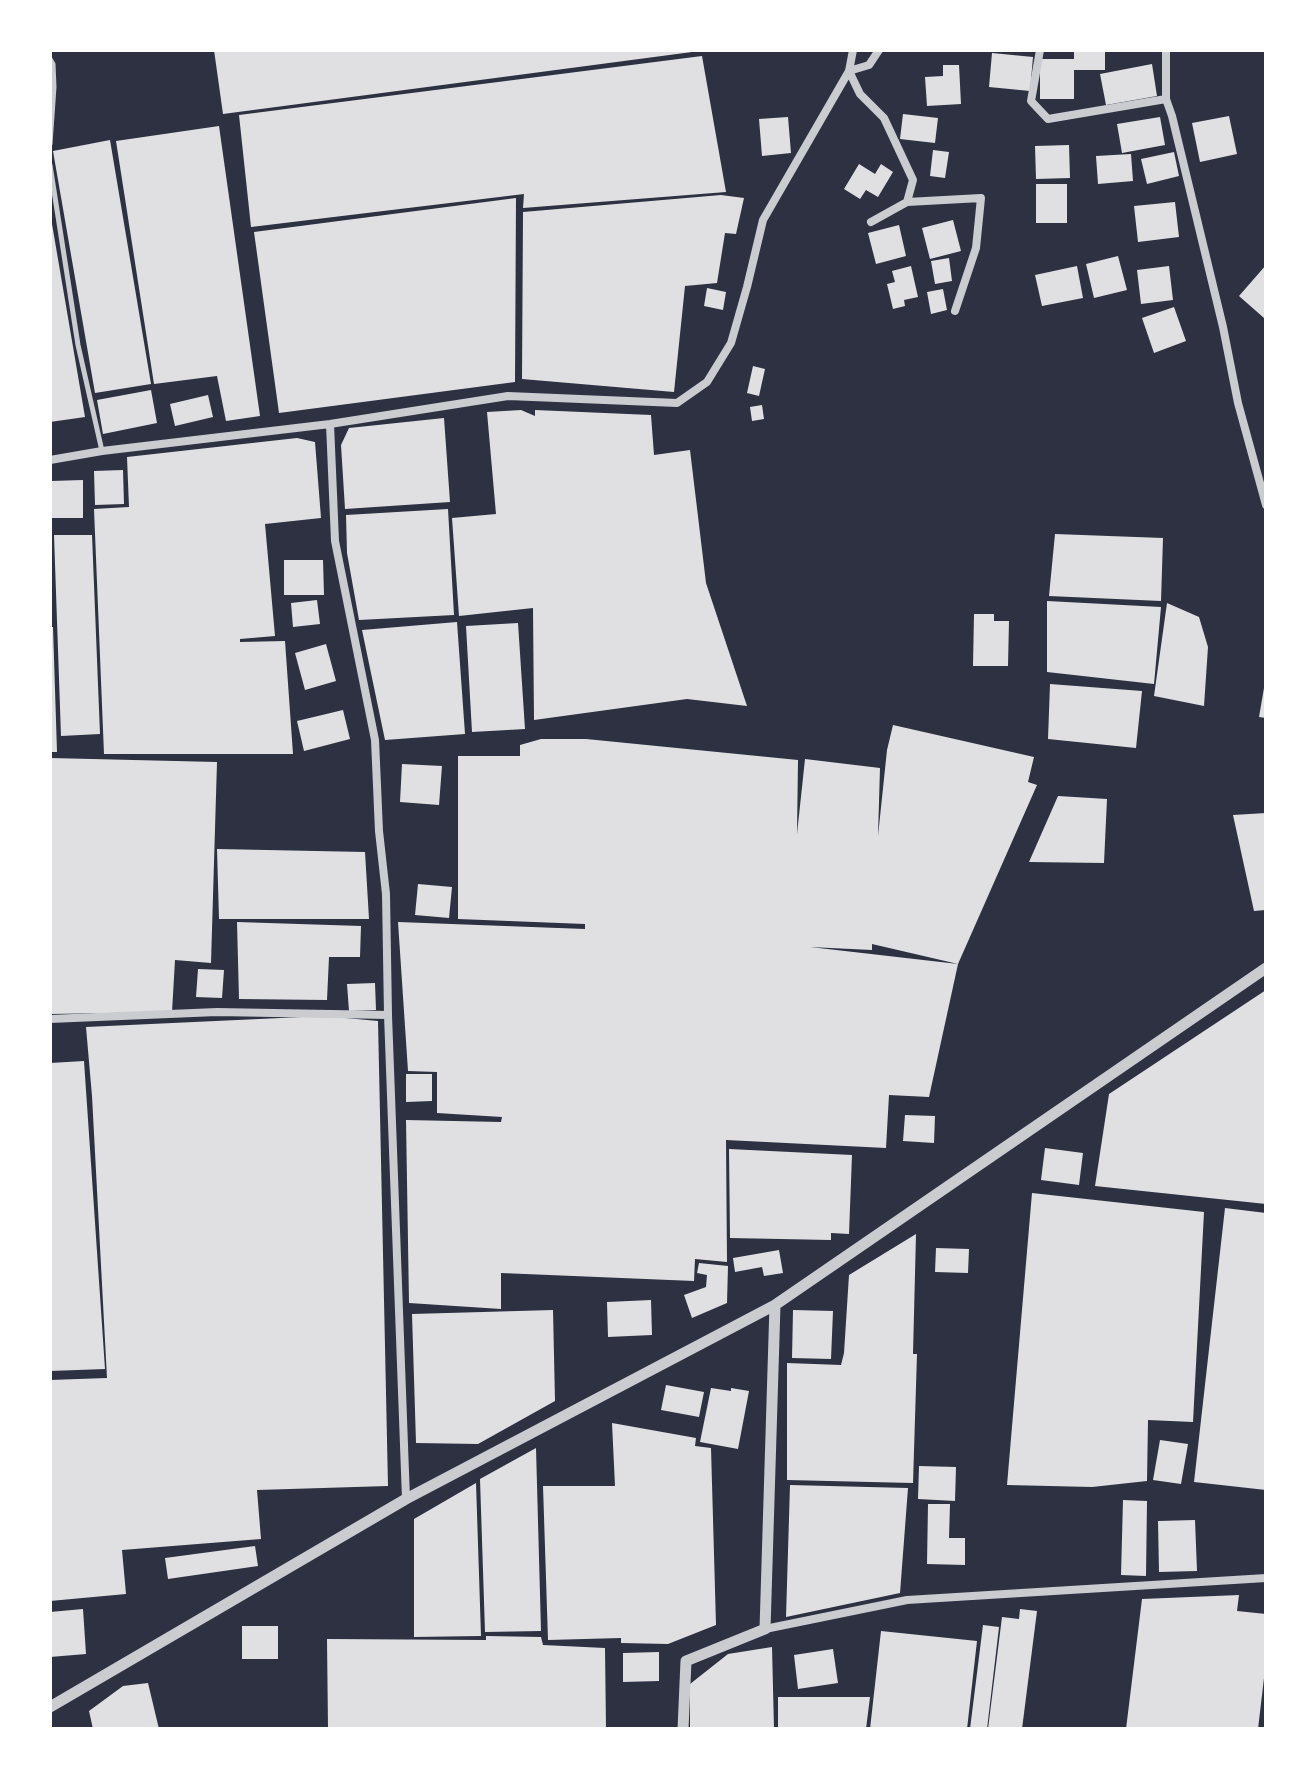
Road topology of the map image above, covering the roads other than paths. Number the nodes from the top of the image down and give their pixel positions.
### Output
1 (853, 50) edge
2 (879, 50) edge
3 (1040, 50) edge
4 (1166, 50) edge
5 (50, 59) edge
6 (849, 71) junction
7 (1166, 99) junction
8 (50, 144) edge
9 (50, 165) edge
10 (907, 202) junction
11 (871, 222) dead end
12 (955, 311) dead end
13 (330, 424) junction
14 (102, 451) junction
15 (50, 460) edge
16 (1266, 505) edge
17 (1266, 968) edge
18 (388, 1015) junction
19 (50, 1019) edge
20 (775, 1305) junction
21 (406, 1499) junction
22 (1266, 1578) edge
23 (765, 1629) junction
24 (50, 1707) edge
25 (683, 1729) edge

1 - 6 street
2 - 6 street
3 - 7 street
4 - 7 street
5 - 8 lane
6 - 10 street
6 - 13 street
7 - 16 street
9 - 14 lane
10 - 11 street
10 - 12 street
13 - 14 street
13 - 18 street
14 - 15 street
17 - 20 street
18 - 19 street
18 - 21 street
20 - 21 street
20 - 23 street
21 - 24 street
22 - 23 street
23 - 25 street

